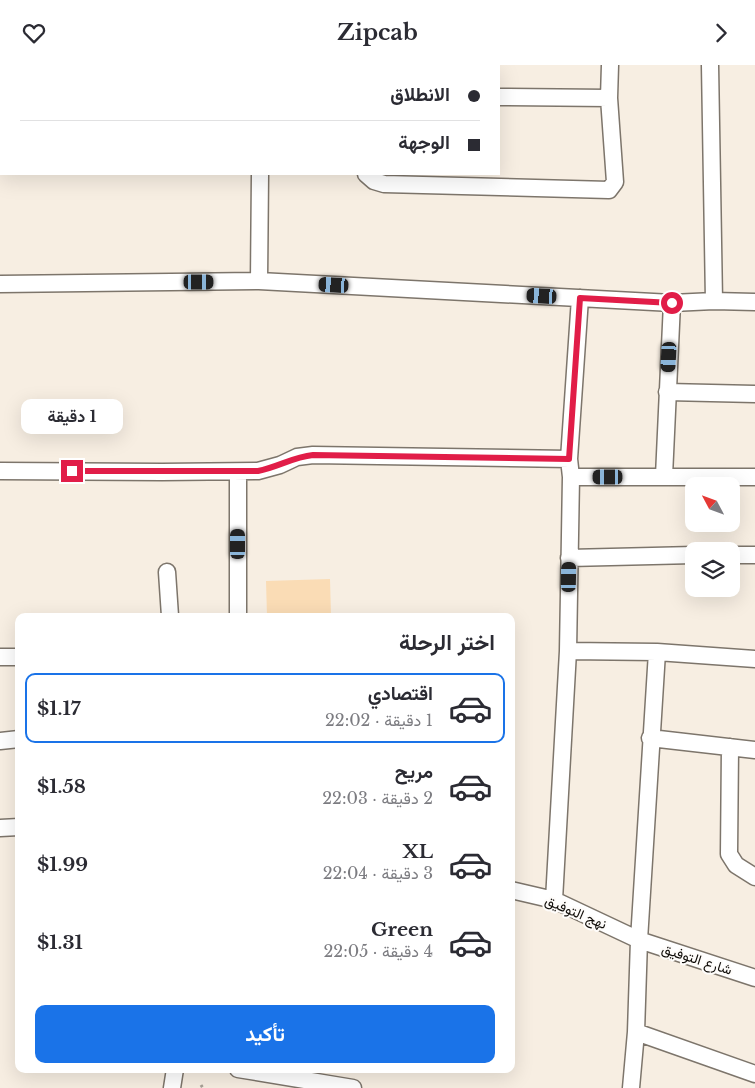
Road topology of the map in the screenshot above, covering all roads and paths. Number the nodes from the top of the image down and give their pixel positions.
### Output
1 (610, 65) edge
2 (710, 65) edge
3 (500, 97) edge
4 (609, 98) junction
5 (260, 175) edge
6 (367, 175) edge
7 (259, 281) junction
8 (0, 284) edge
9 (580, 298) junction
10 (714, 301) junction
11 (755, 302) edge
12 (672, 303) junction
13 (667, 392) junction
14 (755, 394) edge
15 (569, 459) junction
16 (0, 471) edge
17 (238, 472) junction
18 (664, 476) junction
19 (571, 477) junction
20 (755, 477) edge
21 (685, 555) edge
22 (740, 555) edge
23 (755, 555) edge
24 (569, 558) junction
25 (167, 572) dead end
26 (170, 613) edge
27 (238, 613) edge
28 (568, 651) junction
29 (656, 653) junction
30 (0, 657) edge
31 (15, 657) edge
32 (755, 659) edge
33 (650, 738) junction
34 (15, 739) edge
35 (0, 741) edge
36 (730, 747) junction
37 (755, 750) edge
38 (15, 827) edge
39 (0, 828) edge
40 (755, 877) edge
41 (515, 891) edge
42 (554, 900) junction
43 (639, 940) junction
44 (755, 978) edge
45 (636, 1032) junction
46 (174, 1073) edge
47 (262, 1073) edge
48 (755, 1074) edge
49 (172, 1088) edge
50 (352, 1088) edge
51 (631, 1088) edge

1 - 4 street
2 - 10 street
3 - 4 street
4 - 6 street
5 - 7 street
7 - 8 street
7 - 9 street
9 - 12 street
9 - 15 street
10 - 11 street
10 - 12 street
12 - 13 street
13 - 14 street
13 - 18 street
15 - 17 street
15 - 19 street
16 - 17 street
17 - 27 street
18 - 19 street
18 - 20 street
19 - 24 street
21 - 24 street
22 - 23 street
24 - 28 street
25 - 26 street
28 - 29 street
28 - 42 street
29 - 32 street
29 - 33 street
30 - 31 street
33 - 36 street
33 - 43 street
34 - 35 street
36 - 37 street
36 - 40 street
38 - 39 street
41 - 42 street, نهج التوفيق
42 - 43 street, نهج التوفيق
43 - 44 street, شارع التوفيق
43 - 45 street
45 - 48 street
45 - 51 street
46 - 49 street
47 - 50 street

